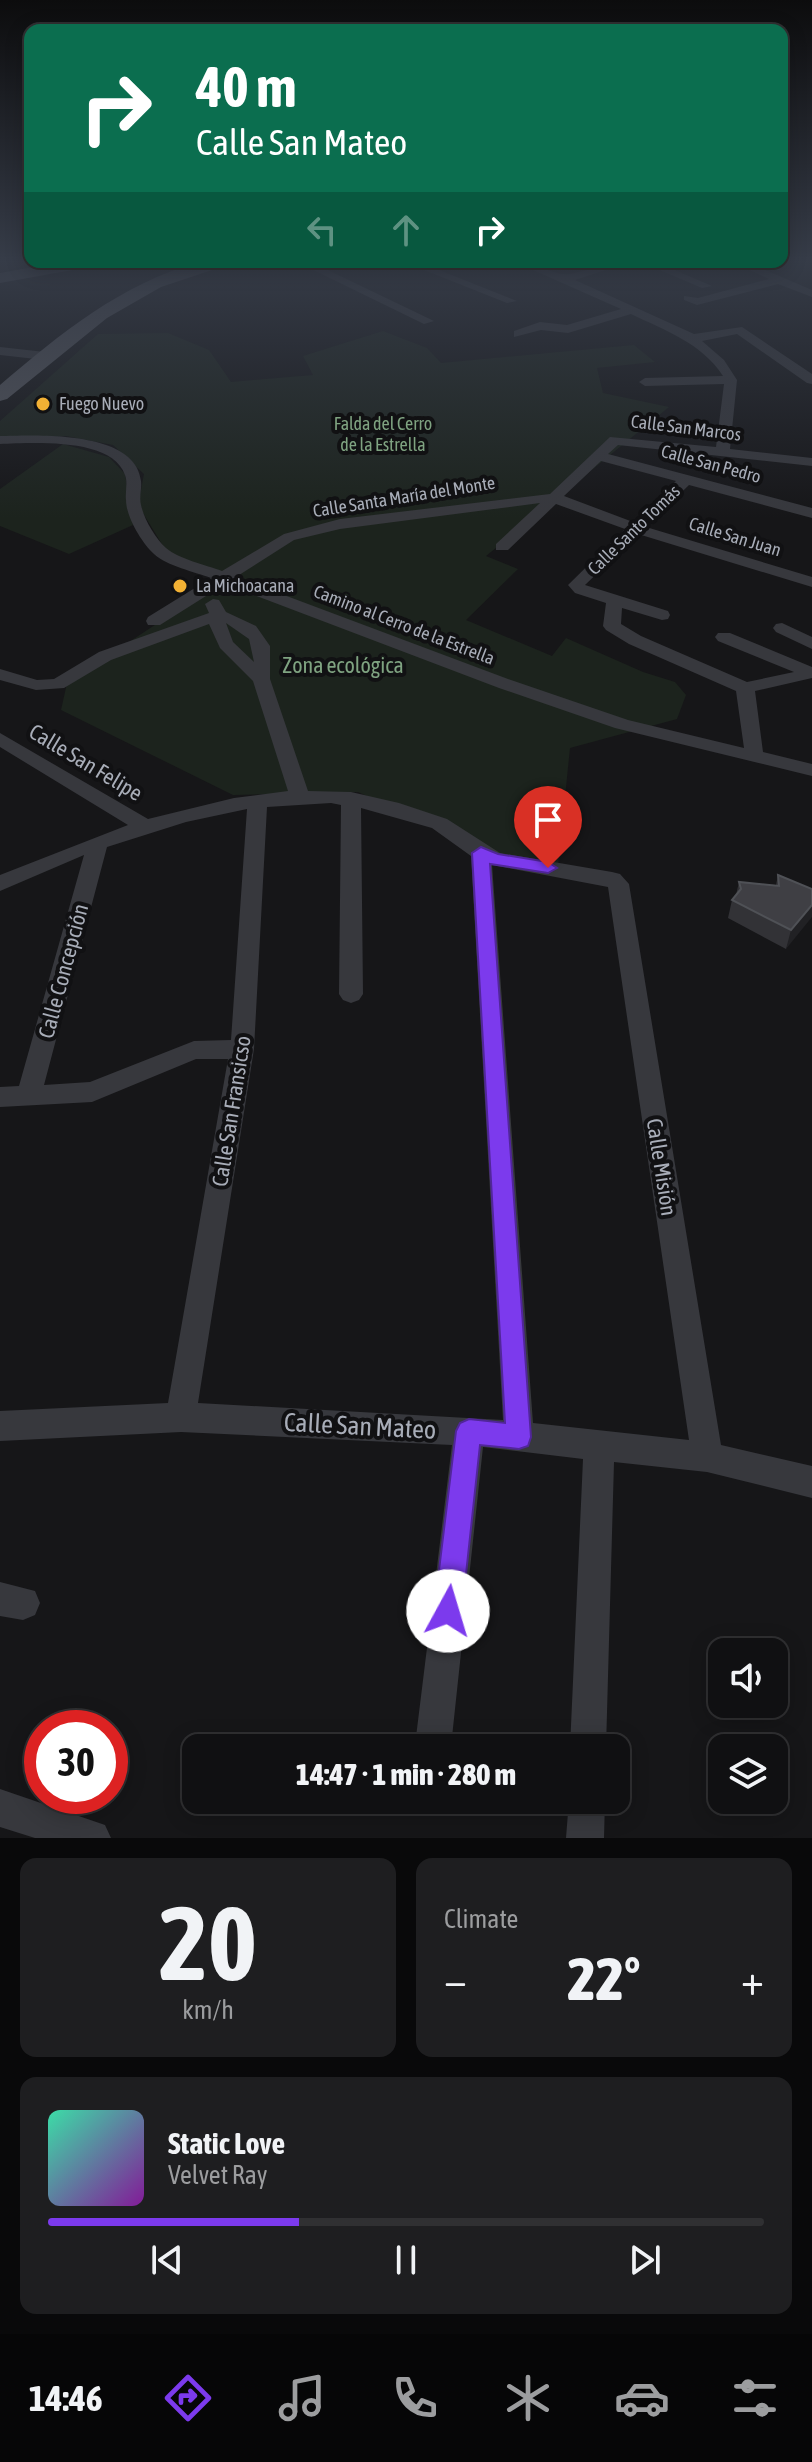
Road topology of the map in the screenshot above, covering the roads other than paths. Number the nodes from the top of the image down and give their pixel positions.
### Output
1 (57, 347) edge
2 (701, 347) edge
3 (763, 347) edge
4 (0, 351) edge
5 (45, 356) junction
6 (731, 380) junction
7 (812, 380) edge
8 (645, 382) dead end
9 (0, 395) edge
10 (0, 440) edge
11 (722, 453) junction
12 (599, 456) junction
13 (812, 462) edge
14 (688, 478) junction
15 (555, 498) junction
16 (812, 513) edge
17 (638, 529) junction
18 (502, 547) dead end
19 (216, 581) junction
20 (812, 582) edge
21 (615, 600) junction
22 (219, 615) junction
23 (662, 615) dead end
24 (154, 621) dead end
25 (782, 628) dead end
26 (724, 637) dead end
27 (812, 644) edge
28 (812, 673) edge
29 (0, 674) edge
30 (261, 679) junction
31 (745, 688) junction
32 (0, 739) edge
33 (754, 754) junction
34 (812, 770) edge
35 (300, 797) junction
36 (351, 798) junction
37 (257, 803) junction
38 (146, 827) junction
39 (97, 846) junction
40 (481, 853) junction
41 (0, 884) edge
42 (351, 994) dead end
43 (242, 1049) junction
44 (29, 1096) junction
45 (0, 1097) edge
46 (181, 1417) junction
47 (0, 1426) edge
48 (469, 1431) junction
49 (519, 1437) junction
50 (599, 1445) junction
51 (707, 1457) junction
52 (812, 1482) edge
53 (434, 1734) edge
54 (589, 1734) edge
55 (0, 1808) edge
56 (586, 1814) edge
57 (92, 1838) edge
58 (585, 1838) edge

1 - 5 main road
2 - 6 street
3 - 7 street
4 - 5 street
5 - 9 main road
6 - 8 street
6 - 11 street
10 - 19 street, Camino al Cerro de la Estrella
11 - 12 street, Calle San Marcos
11 - 13 street, Calle San Marcos
12 - 14 street, Calle San Pedro
12 - 15 street, Calle San Marcos
14 - 16 street, Calle San Pedro
14 - 17 street, Calle Santo Tomás
15 - 17 street, Calle San Juan
15 - 18 street, Calle San Marcos
15 - 19 street, Calle Santa María del Monte
17 - 20 street, Calle San Juan
17 - 21 street, Calle Santo Tomás
19 - 22 street
19 - 24 street, Calle Santa María del Monte
19 - 33 street, Camino al Cerro de la Estrella
21 - 23 street
21 - 31 street, Calle Santo Tomás
22 - 29 street
22 - 30 street
22 - 30 street
25 - 27 street
26 - 28 street
28 - 31 street
30 - 35 street
31 - 33 street
32 - 38 street, Calle San Felipe
33 - 34 street, Camino al Cerro de la Estrella
35 - 36 street
35 - 37 street
36 - 40 street
36 - 42 street
37 - 38 street
37 - 43 street, Calle San Fransicso
38 - 39 street
39 - 41 street
39 - 44 street, Calle Concepción
40 - 49 street
40 - 51 street, Calle Misión
43 - 44 street
43 - 46 street, Calle San Fransicso
44 - 45 street
46 - 47 street, Calle San Mateo
46 - 48 street, Calle San Mateo
48 - 49 street, Calle San Mateo
48 - 53 street
49 - 50 street, Calle San Mateo
50 - 51 street, Calle San Mateo
50 - 54 street
51 - 52 street, Calle San Mateo
55 - 57 street
56 - 58 street

